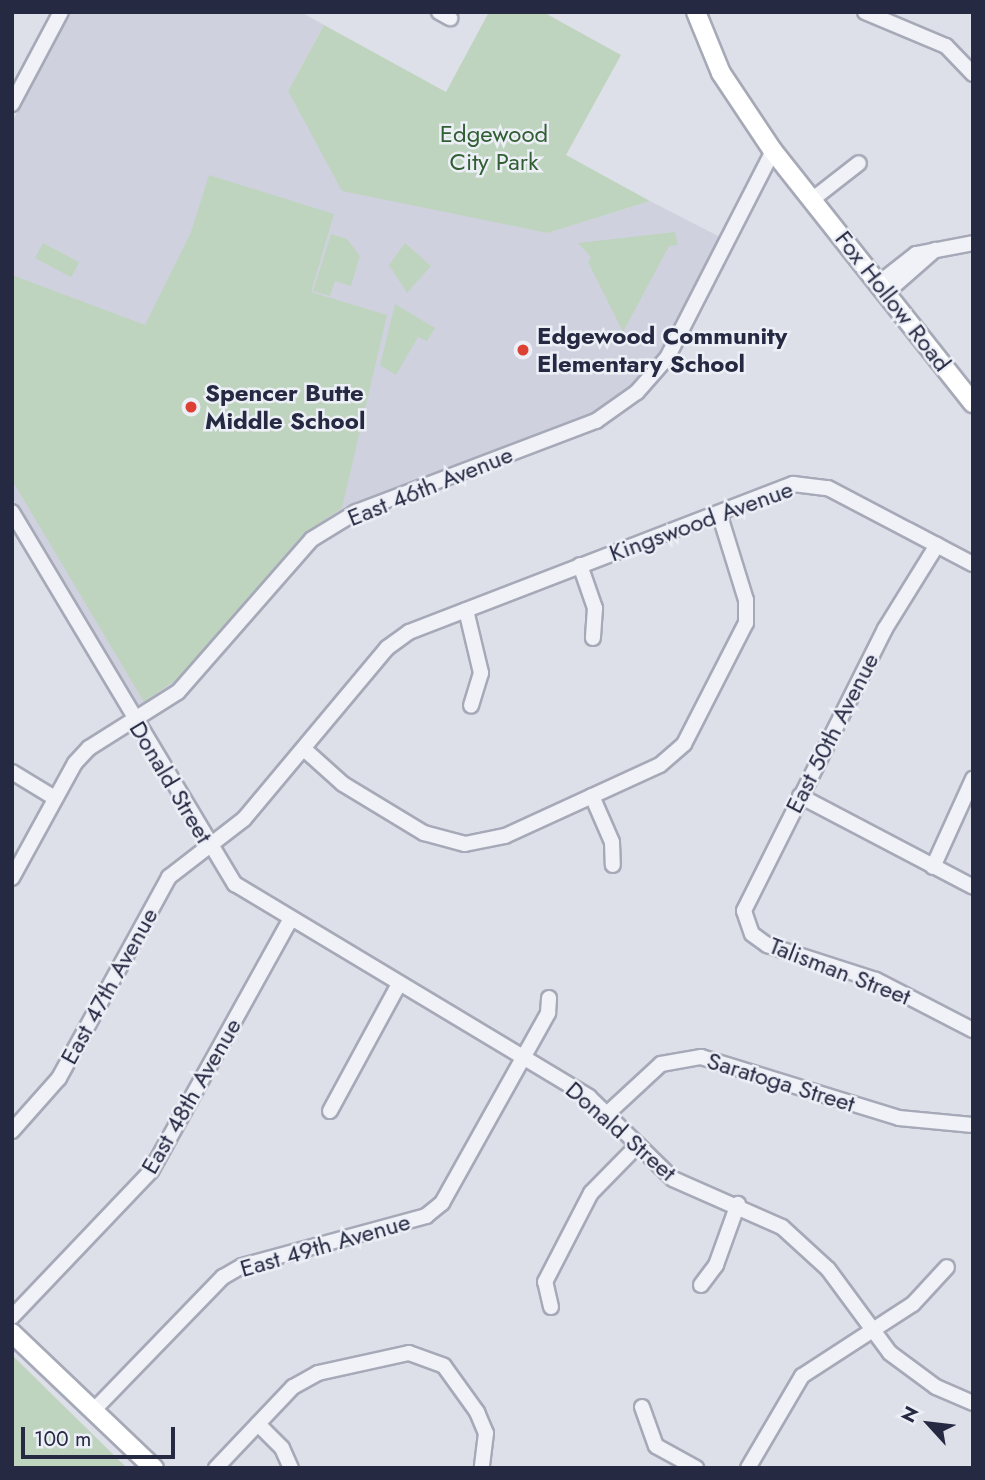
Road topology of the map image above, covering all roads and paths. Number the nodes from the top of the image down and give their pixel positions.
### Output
1 (61, 12) edge
2 (696, 12) edge
3 (871, 13) edge
4 (973, 74) edge
5 (12, 104) edge
6 (773, 151) junction
7 (859, 163) dead end
8 (813, 199) junction
9 (973, 243) edge
10 (883, 287) junction
11 (973, 403) edge
12 (12, 512) edge
13 (719, 513) junction
14 (937, 545) junction
15 (973, 564) edge
16 (580, 565) junction
17 (466, 610) junction
18 (593, 638) dead end
19 (471, 706) dead end
20 (135, 721) junction
21 (304, 749) junction
22 (12, 772) edge
23 (973, 779) edge
24 (592, 796) junction
25 (800, 796) junction
26 (55, 798) junction
27 (208, 845) junction
28 (613, 865) dead end
29 (933, 867) junction
30 (12, 878) edge
31 (973, 887) edge
32 (289, 920) junction
33 (748, 927) joint
34 (399, 984) junction
35 (549, 998) dead end
36 (973, 1030) edge
37 (523, 1057) junction
38 (330, 1111) dead end
39 (608, 1113) junction
40 (973, 1125) edge
41 (12, 1131) edge
42 (638, 1145) junction
43 (738, 1205) junction
44 (947, 1267) dead end
45 (701, 1285) dead end
46 (551, 1307) dead end
47 (12, 1317) edge
48 (872, 1331) junction
49 (12, 1333) edge
50 (973, 1404) edge
51 (642, 1407) dead end
52 (93, 1411) junction
53 (258, 1423) junction
54 (154, 1468) edge
55 (216, 1468) edge
56 (291, 1468) edge
57 (482, 1468) edge
58 (696, 1468) edge
59 (748, 1468) edge

1 - 5 street
2 - 6 main road, Fox Hollow Road
3 - 4 street
6 - 8 main road, Fox Hollow Road
6 - 20 street, East 46th Avenue
7 - 8 street
8 - 10 main road, Fox Hollow Road
9 - 10 street
10 - 11 main road, Fox Hollow Road
12 - 20 street, Donald Street
13 - 14 street, Kingswood Avenue
13 - 16 street, Kingswood Avenue
13 - 24 street
14 - 15 street, Kingswood Avenue
14 - 25 street, East 50th Avenue
16 - 17 street, Kingswood Avenue
16 - 18 street, Kingswood Avenue
17 - 19 street
17 - 21 street, Kingswood Avenue
20 - 26 street, East 46th Avenue
20 - 27 street, Donald Street
21 - 24 street
21 - 27 street, Kingswood Avenue
22 - 26 street
23 - 29 street
24 - 28 street
25 - 29 street
25 - 33 street, East 50th Avenue
26 - 30 street, East 46th Avenue
27 - 32 street, Donald Street
27 - 41 street, East 47th Avenue
29 - 31 street
32 - 34 street, Donald Street
32 - 47 street, East 48th Avenue
33 - 36 street, Talisman Street
34 - 37 street, Donald Street
34 - 38 street
35 - 37 street, East 49th Avenue
37 - 39 street, Donald Street
37 - 52 street, East 49th Avenue
39 - 40 street, Saratoga Street
39 - 42 street, Donald Street
42 - 43 street, Donald Street
42 - 46 street
43 - 45 street
43 - 48 street, Donald Street
44 - 48 street
48 - 50 street, Donald Street
48 - 59 street
49 - 52 main road
51 - 58 street
52 - 54 main road
53 - 55 street
53 - 56 street
53 - 57 street

